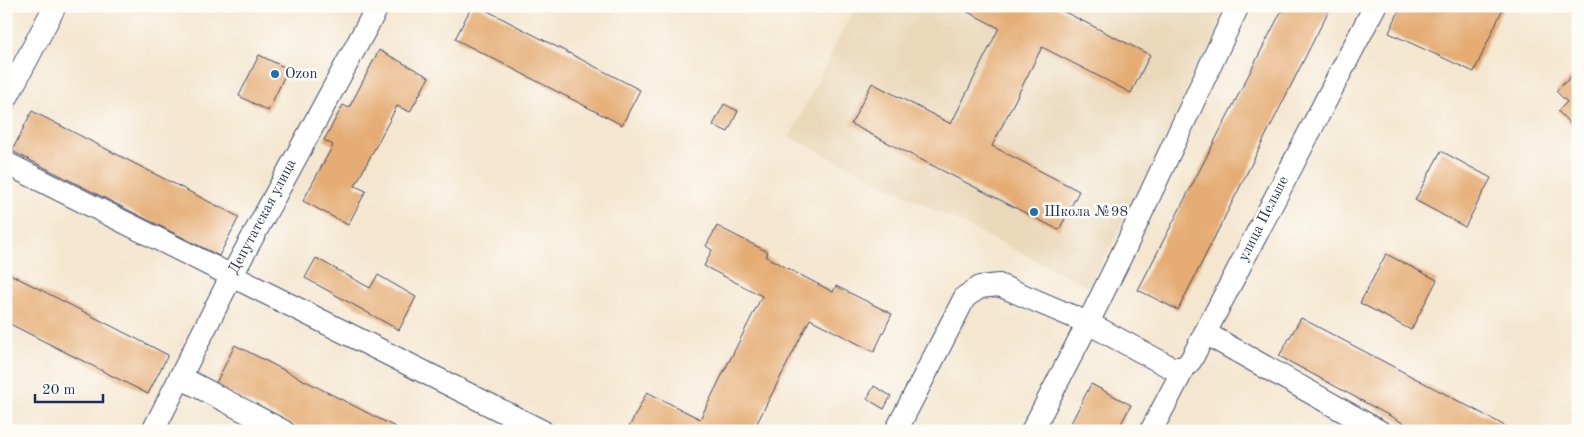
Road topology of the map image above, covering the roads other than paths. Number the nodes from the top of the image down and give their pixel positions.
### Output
1 (55, 6) edge
2 (378, 6) edge
3 (1238, 6) edge
4 (1375, 6) edge
5 (6, 99) edge
6 (6, 163) edge
7 (232, 275) junction
8 (1088, 323) junction
9 (1205, 333) junction
10 (1184, 368) junction
11 (180, 377) junction
12 (153, 431) edge
13 (283, 431) edge
14 (542, 431) edge
15 (896, 431) edge
16 (1032, 431) edge
17 (1151, 431) edge
18 (1379, 431) edge

1 - 5 street
2 - 7 street, Депутатская улица
3 - 8 street
4 - 9 street, улица Пельше
6 - 7 street
7 - 11 street, Депутатская улица
7 - 14 street
8 - 10 street
8 - 15 street
8 - 16 street
9 - 10 street, улица Пельше
9 - 18 street
10 - 17 street, улица Пельше
11 - 12 street, Депутатская улица
11 - 13 street

